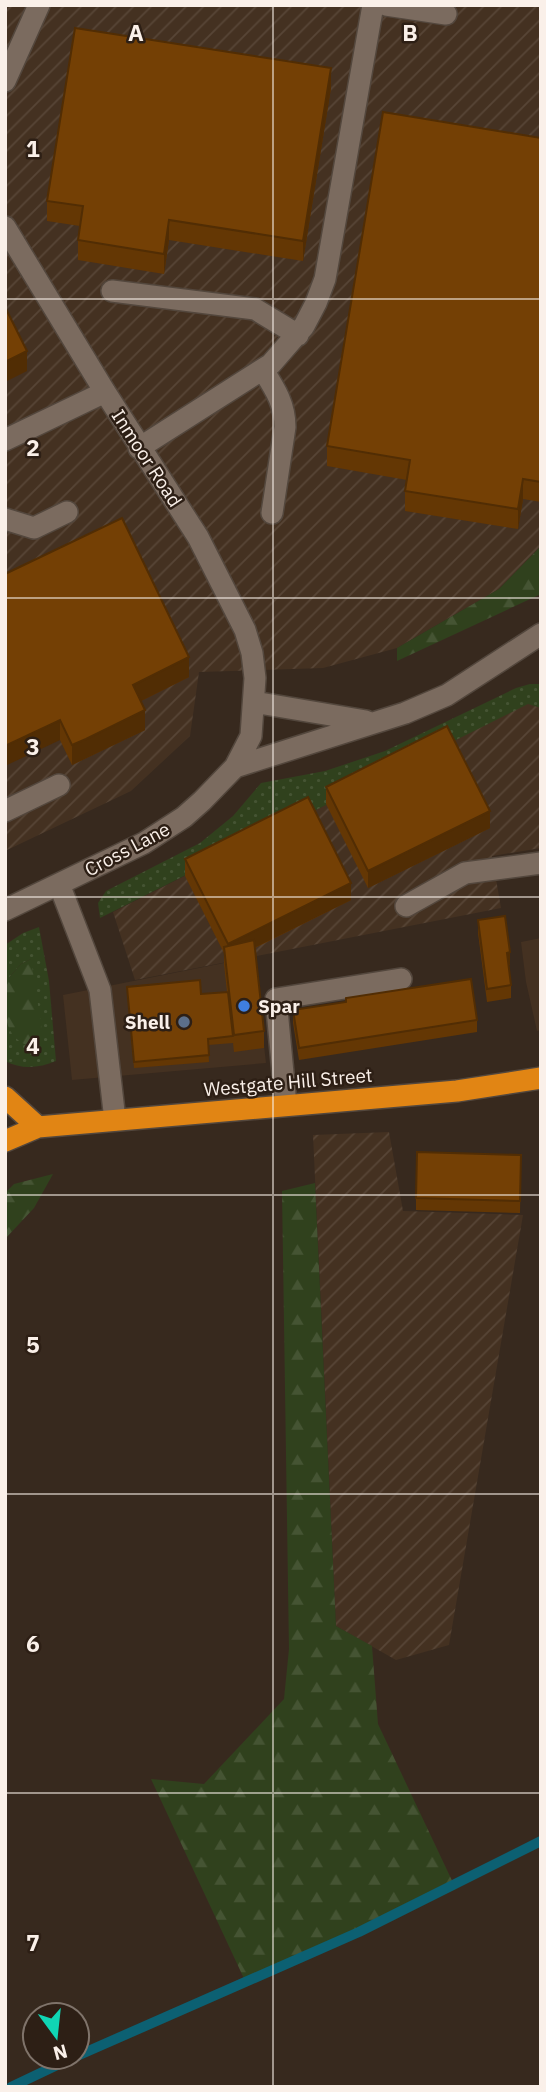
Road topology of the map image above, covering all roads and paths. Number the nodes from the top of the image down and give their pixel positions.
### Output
1 (39, 5) edge
2 (373, 5) edge
3 (386, 5) edge
4 (446, 14) dead end
5 (5, 81) edge
6 (5, 227) edge
7 (112, 291) dead end
8 (298, 335) junction
9 (263, 370) junction
10 (105, 392) junction
11 (5, 440) edge
12 (139, 448) junction
13 (66, 512) dead end
14 (272, 513) dead end
15 (6, 518) edge
16 (541, 634) edge
17 (254, 702) junction
18 (371, 722) junction
19 (235, 767) junction
20 (59, 785) dead end
21 (5, 811) edge
22 (541, 863) edge
23 (59, 884) junction
24 (406, 906) dead end
25 (5, 910) edge
26 (401, 979) dead end
27 (541, 1078) edge
28 (5, 1097) edge
29 (286, 1105) junction
30 (115, 1120) junction
31 (38, 1126) junction
32 (5, 1141) edge

1 - 5 street
2 - 8 street
3 - 4 street
6 - 10 street, Inmoor Road
7 - 8 street
8 - 9 street
9 - 12 street
9 - 14 street
10 - 11 street
10 - 12 street, Inmoor Road
12 - 17 street, Inmoor Road
13 - 15 street
16 - 18 street, Cross Lane
17 - 18 street, Cross Lane
17 - 19 street, Cross Lane
18 - 19 street, Cross Lane
19 - 23 street, Cross Lane
20 - 21 street
22 - 24 street
23 - 25 street, Cross Lane
23 - 30 street
26 - 29 street
27 - 29 highway, Westgate Hill Street
28 - 31 highway
29 - 30 highway, Westgate Hill Street
30 - 31 highway, Westgate Hill Street
31 - 32 highway, Westgate Hill Street

